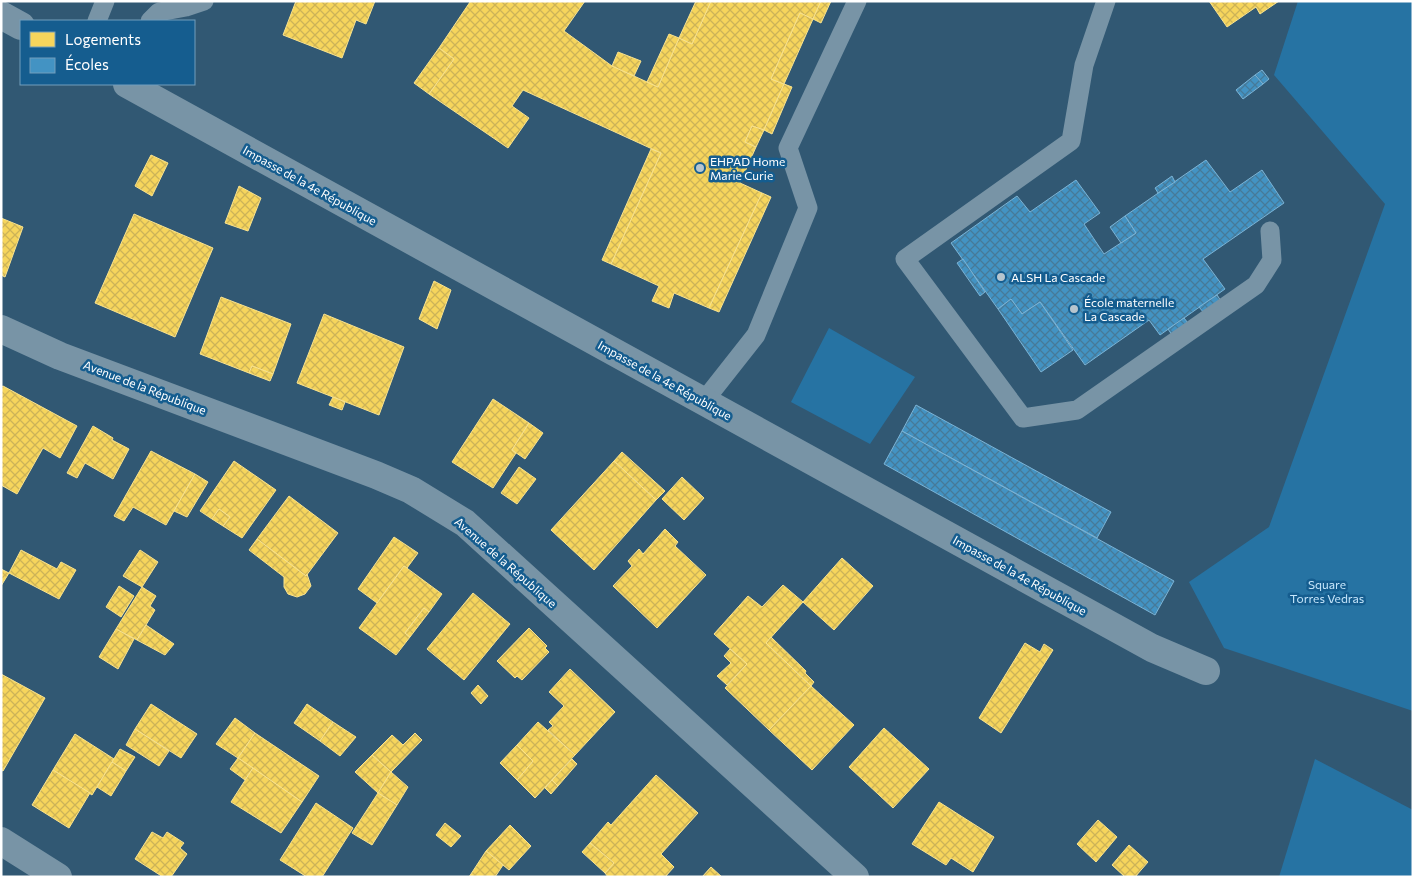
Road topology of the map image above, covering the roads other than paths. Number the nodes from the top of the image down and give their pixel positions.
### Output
1 (105, 1) edge
2 (204, 1) edge
3 (857, 1) edge
4 (1106, 1) edge
5 (1, 15) edge
6 (97, 20) edge
7 (151, 20) edge
8 (20, 25) edge
9 (129, 85) edge
10 (1270, 231) dead end
11 (1, 329) edge
12 (704, 401) junction
13 (1206, 671) dead end
14 (1, 840) edge
15 (58, 877) edge
16 (855, 877) edge

1 - 6 lane
2 - 7 lane
3 - 12 lane
4 - 10 lane
5 - 8 street
9 - 12 street, Impasse de la 4e République
11 - 16 street, Avenue de la République
12 - 13 street, Impasse de la 4e République
14 - 15 street

